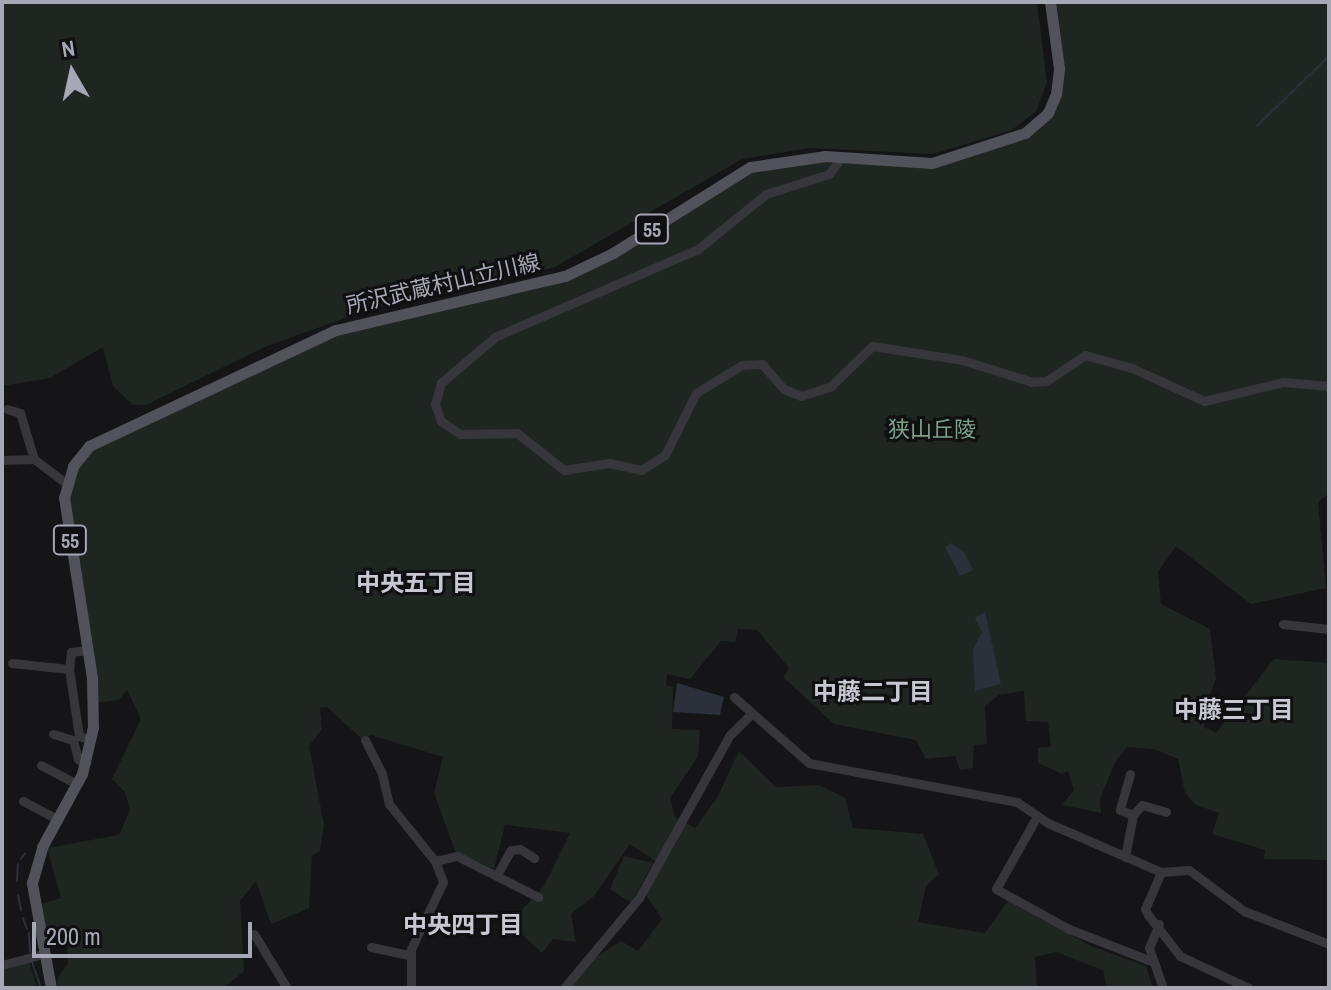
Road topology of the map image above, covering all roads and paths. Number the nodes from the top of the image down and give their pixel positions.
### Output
1 (1050, 2) edge
2 (842, 156) junction
3 (1329, 386) edge
4 (7, 409) dead end
5 (34, 459) junction
6 (2, 460) edge
7 (66, 483) junction
8 (1283, 624) dead end
9 (1329, 629) edge
10 (87, 650) junction
11 (12, 663) dead end
12 (69, 669) junction
13 (734, 697) dead end
14 (750, 715) junction
15 (53, 734) dead end
16 (91, 740) junction
17 (365, 740) dead end
18 (86, 762) junction
19 (41, 765) dead end
20 (1130, 774) dead end
21 (76, 784) junction
22 (23, 801) dead end
23 (1166, 812) dead end
24 (1133, 815) junction
25 (1036, 818) junction
26 (57, 819) junction
27 (1125, 857) junction
28 (534, 858) dead end
29 (435, 861) junction
30 (1161, 872) junction
31 (498, 873) junction
32 (538, 897) dead end
33 (1159, 924) junction
34 (254, 934) dead end
35 (1329, 944) edge
36 (371, 947) dead end
37 (43, 954) junction
38 (409, 955) junction
39 (1151, 961) junction
40 (2, 965) edge
41 (51, 988) edge
42 (287, 988) edge
43 (411, 988) edge
44 (564, 988) edge
45 (1163, 988) edge
46 (1249, 988) edge

1 - 2 main road, 所沢武蔵村山立川線 / 55
2 - 3 street
2 - 7 main road, 所沢武蔵村山立川線 / 55
4 - 5 street
5 - 6 street
5 - 7 street
7 - 10 main road, 55
8 - 9 street
10 - 12 street
10 - 16 main road, 55
11 - 12 street
12 - 16 street
13 - 14 street
14 - 25 street
14 - 44 street
15 - 18 street
16 - 18 main road, 55
17 - 29 street
18 - 21 main road, 55
19 - 21 street
20 - 24 street
21 - 26 main road, 55
22 - 26 street
23 - 24 street
24 - 27 street
25 - 27 street
25 - 39 street
26 - 37 main road, 55
27 - 30 street
28 - 31 street
29 - 31 street
29 - 38 street
30 - 33 street
30 - 35 street
31 - 32 street
33 - 39 street
33 - 46 street
34 - 42 street
36 - 38 street
37 - 40 street
37 - 41 main road, 55
38 - 43 street
39 - 45 street

